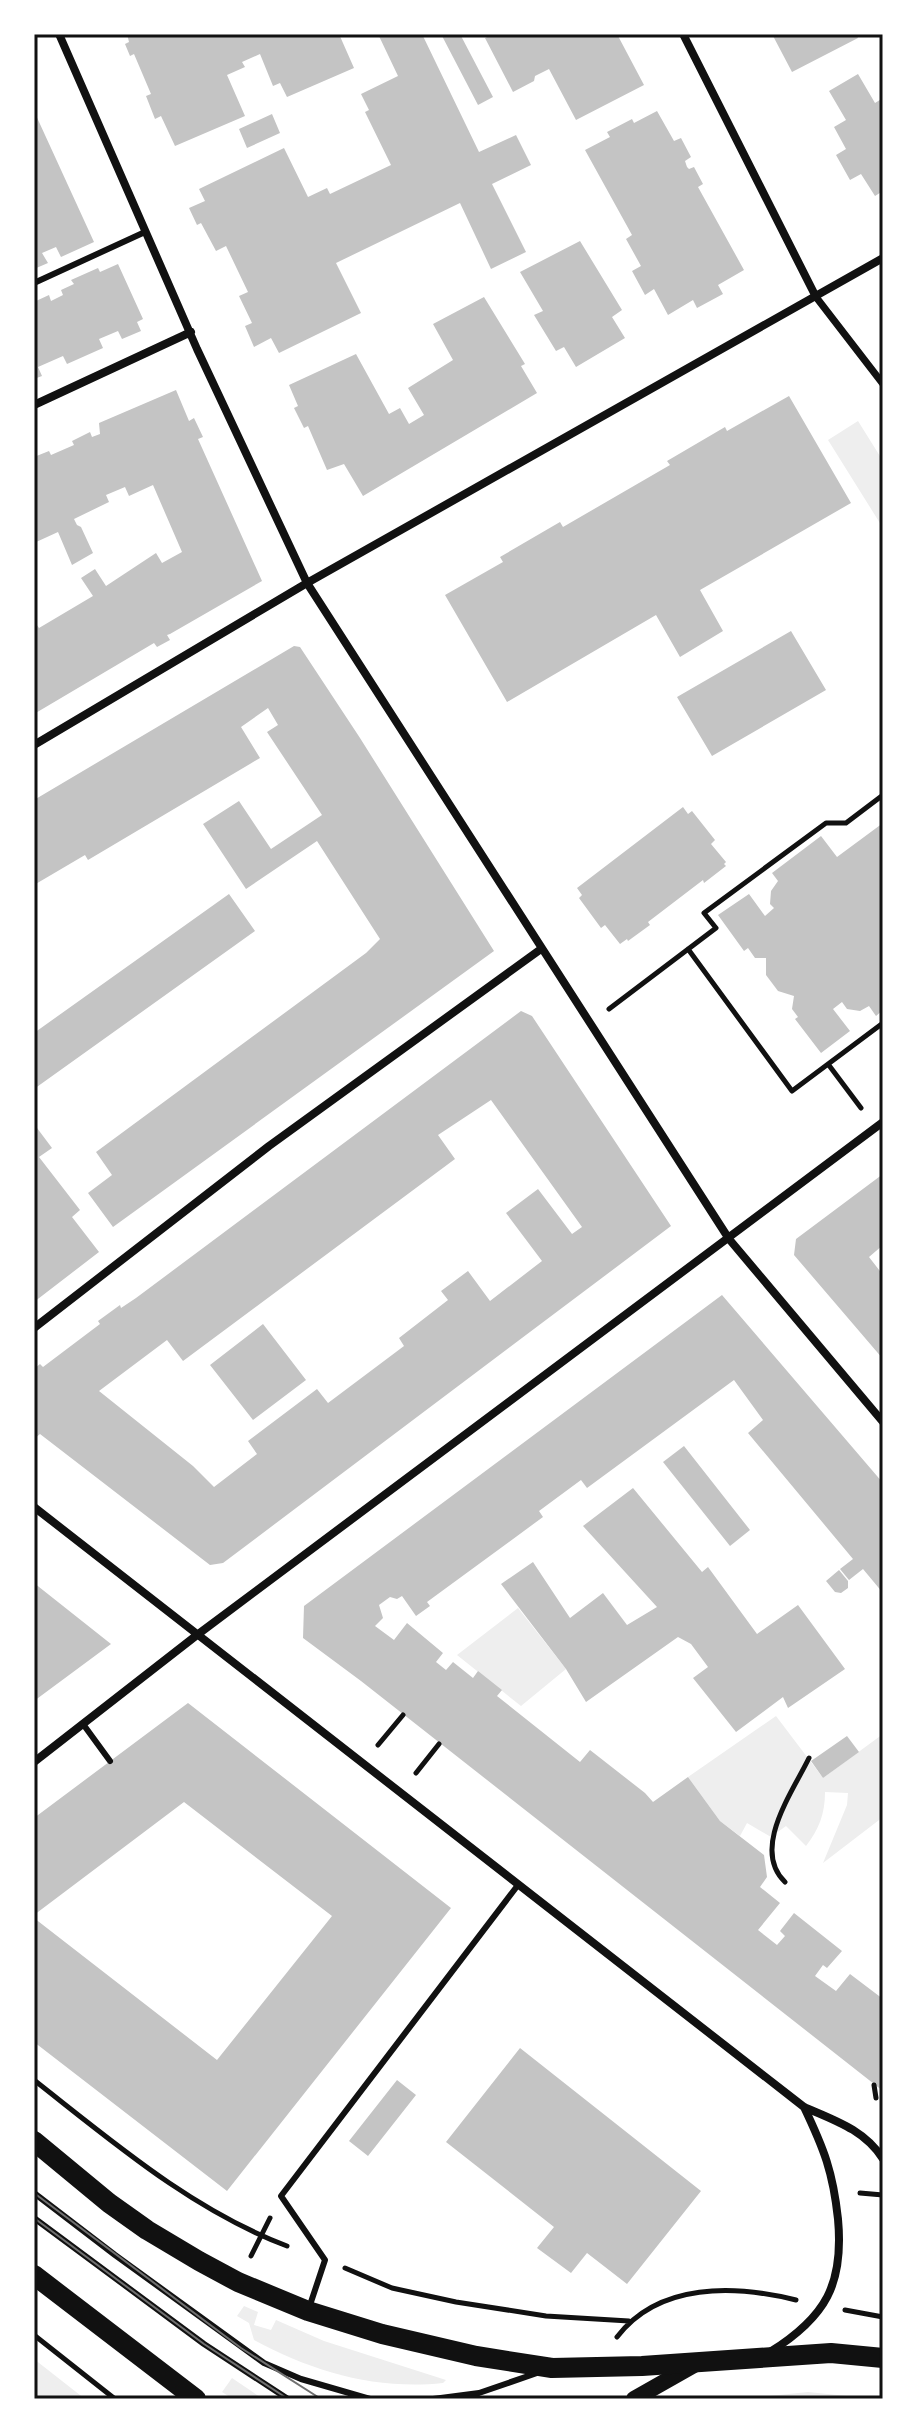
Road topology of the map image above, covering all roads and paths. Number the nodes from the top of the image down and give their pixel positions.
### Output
1 (59, 34) edge
2 (683, 34) edge
3 (145, 232) junction
4 (883, 258) edge
5 (34, 283) edge
6 (816, 297) junction
7 (191, 332) junction
8 (883, 384) edge
9 (34, 405) edge
10 (307, 583) junction
11 (34, 745) edge
12 (883, 795) edge
13 (541, 949) junction
14 (688, 949) junction
15 (883, 1023) edge
16 (589, 1024) junction
17 (828, 1064) junction
18 (879, 1125) edge
19 (729, 1239) junction
20 (34, 1328) edge
21 (883, 1422) edge
22 (34, 1507) edge
23 (197, 1635) junction
24 (403, 1715) dead end
25 (83, 1724) junction
26 (439, 1744) dead end
27 (809, 1758) dead end
28 (110, 1761) dead end
29 (34, 1762) edge
30 (362, 1764) junction
31 (400, 1793) junction
32 (785, 1882) dead end
33 (518, 1885) junction
34 (874, 2085) dead end
35 (876, 2098) dead end
36 (804, 2107) junction
37 (34, 2141) edge
38 (883, 2159) edge
39 (34, 2193) edge
40 (34, 2218) edge
41 (34, 2275) edge
42 (822, 2306) junction
43 (308, 2311) junction
44 (883, 2317) edge
45 (629, 2321) dead end
46 (34, 2335) edge
47 (762, 2357) junction
48 (883, 2358) edge
49 (699, 2362) junction
50 (552, 2368) junction
51 (115, 2399) edge
52 (196, 2399) edge
53 (288, 2399) edge
54 (370, 2399) edge
55 (433, 2399) edge
56 (634, 2399) edge

1 - 3 street
2 - 6 street
3 - 5 lane
3 - 7 street
4 - 6 street
6 - 8 street
6 - 10 street
7 - 9 street
7 - 10 street
10 - 11 street
10 - 13 street
12 - 14 path
13 - 16 street
13 - 20 street
14 - 16 path
14 - 17 path
15 - 17 path
16 - 19 street
17 - 18 path
18 - 19 street
19 - 21 street
19 - 23 street
22 - 23 street
23 - 25 street
23 - 30 street
24 - 30 path
25 - 28 lane
25 - 29 street
26 - 31 path
27 - 32 path
30 - 31 street
31 - 33 street
33 - 36 street
33 - 43 lane
34 - 35 path
36 - 38 street
36 - 42 street
37 - 43 main road
39 - 54 lane
40 - 53 lane
41 - 52 main road
42 - 44 path
42 - 45 path
42 - 47 street
43 - 50 main road
46 - 51 path
47 - 48 main road
47 - 49 main road
49 - 50 main road
49 - 56 main road
50 - 55 lane

